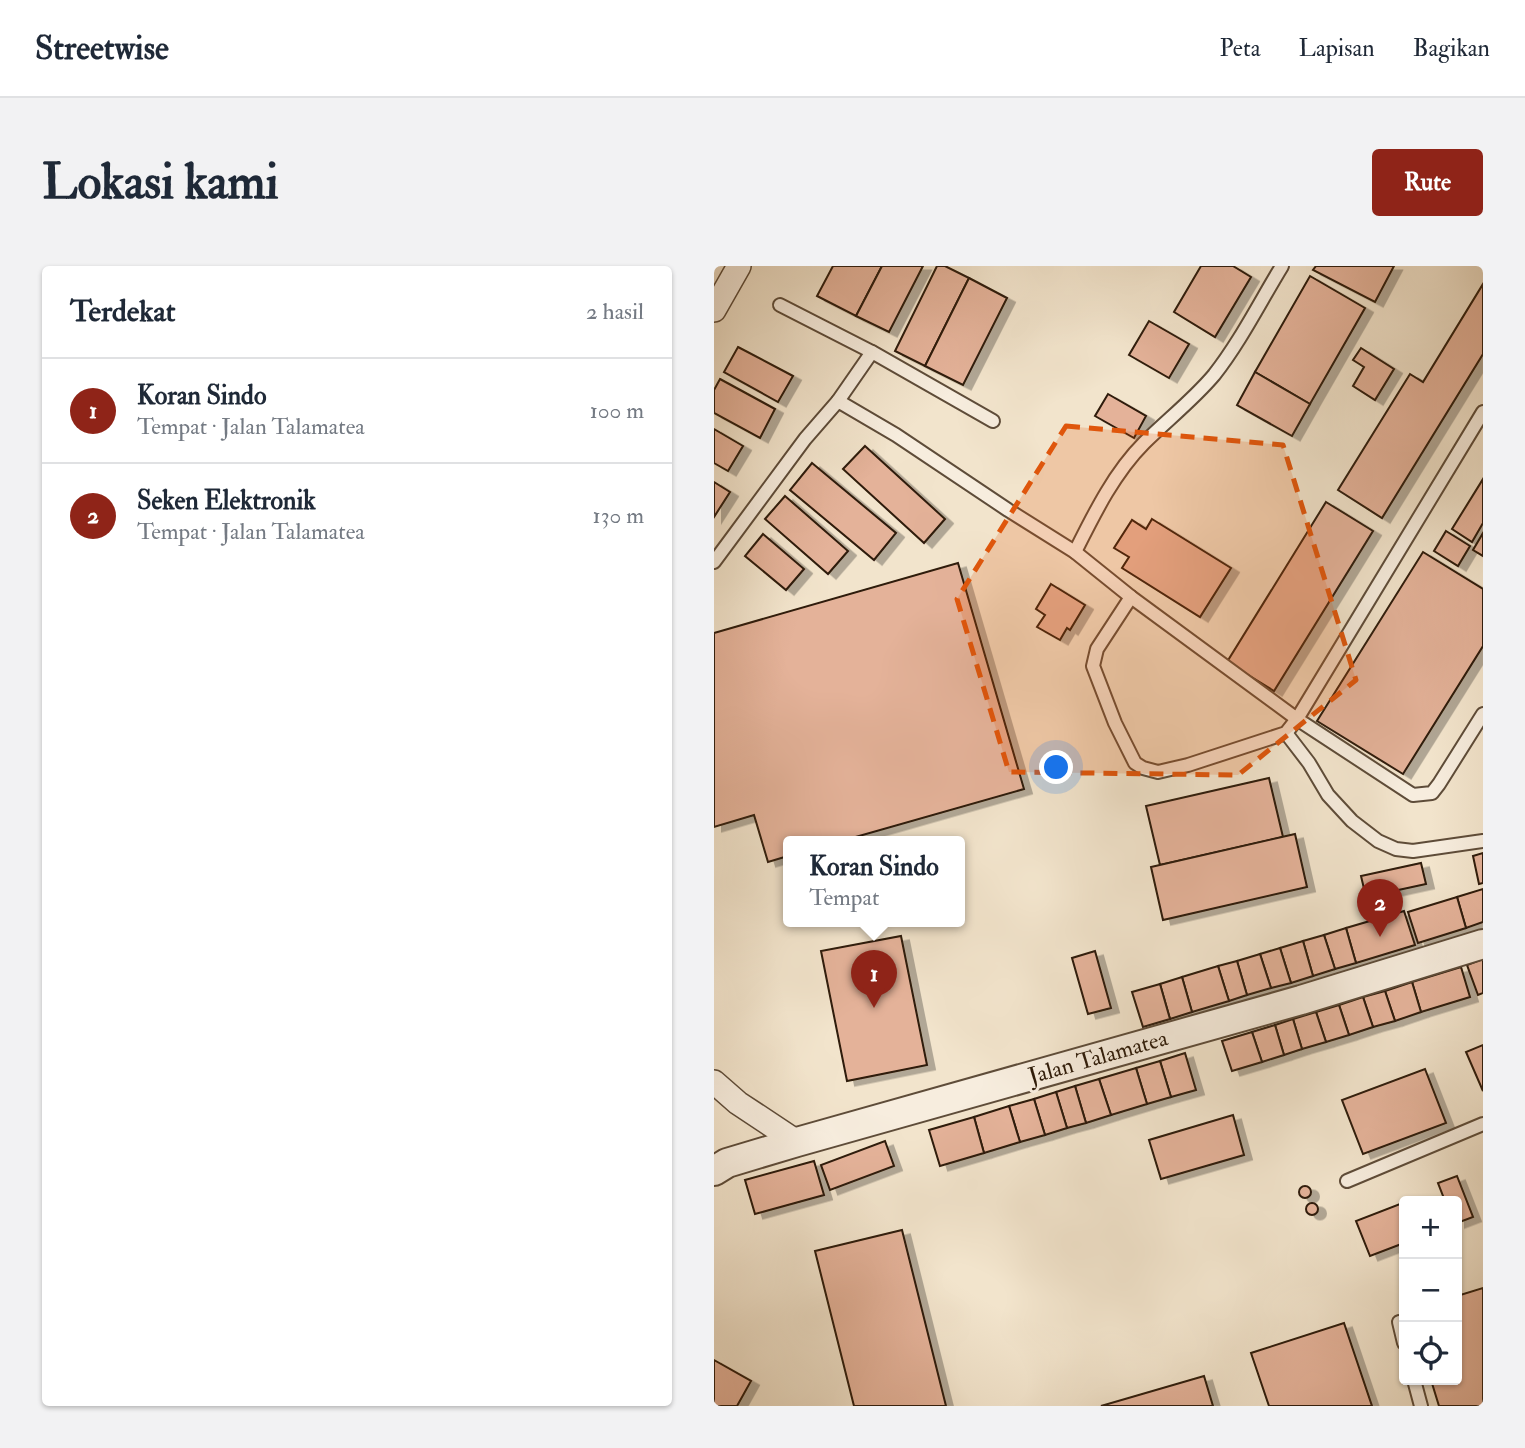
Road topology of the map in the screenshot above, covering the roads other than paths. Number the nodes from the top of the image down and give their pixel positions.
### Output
1 (739, 266) edge
2 (1282, 266) edge
3 (780, 305) dead end
4 (714, 310) edge
5 (873, 352) junction
6 (838, 401) junction
7 (1483, 412) edge
8 (993, 421) dead end
9 (1075, 552) junction
10 (714, 562) edge
11 (1131, 597) junction
12 (1483, 714) edge
13 (1297, 719) junction
14 (1286, 733) junction
15 (1483, 841) edge
16 (1483, 944) edge
17 (714, 1082) edge
18 (1483, 1124) edge
19 (797, 1142) junction
20 (714, 1171) edge
21 (1347, 1181) dead end
22 (1415, 1385) edge
23 (1421, 1406) edge

1 - 4 street
2 - 9 lane
3 - 5 lane
5 - 6 lane
5 - 8 lane
6 - 9 lane
6 - 10 lane
7 - 13 lane
9 - 11 lane
11 - 13 lane
11 - 14 lane
12 - 13 lane
13 - 14 lane
14 - 15 lane
16 - 19 street, Jalan Talamatea
17 - 19 street
18 - 21 lane
19 - 20 street, Jalan Talamatea
22 - 23 lane

